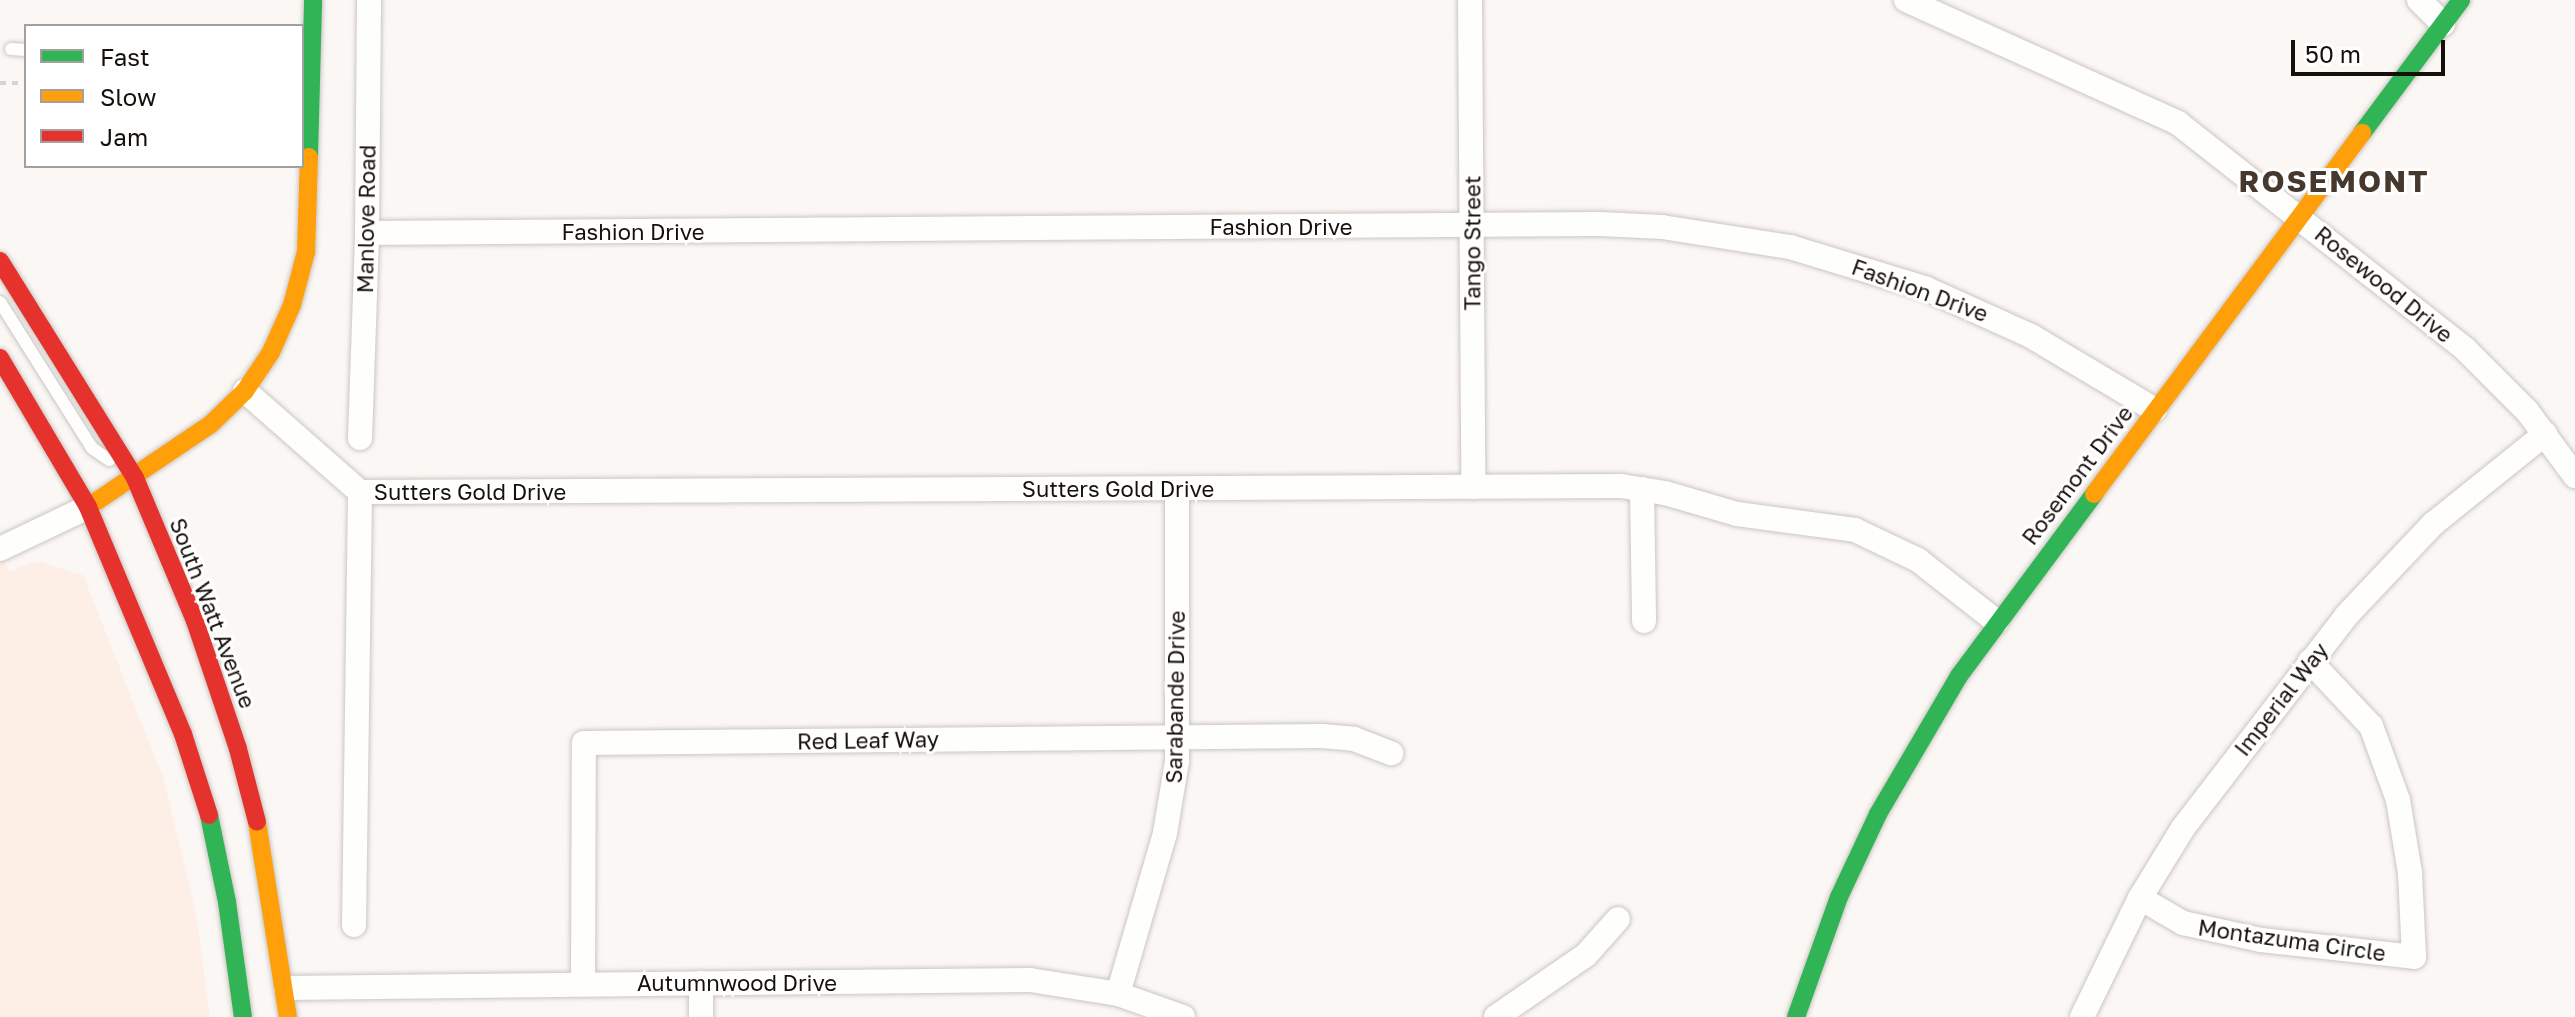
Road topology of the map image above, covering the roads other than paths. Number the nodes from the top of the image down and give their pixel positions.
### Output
1 (313, 0) edge
2 (369, 0) edge
3 (1470, 0) edge
4 (1906, 0) edge
5 (2419, 0) edge
6 (2461, 0) edge
7 (2443, 24) junction
8 (11, 49) dead end
9 (24, 50) edge
10 (2300, 217) junction
11 (1472, 225) junction
12 (367, 233) junction
13 (0, 261) edge
14 (0, 302) edge
15 (0, 358) edge
16 (245, 391) junction
17 (2155, 410) junction
18 (2545, 434) junction
19 (360, 438) dead end
20 (2575, 476) edge
21 (135, 478) junction
22 (1473, 487) junction
23 (1177, 489) junction
24 (1642, 489) junction
25 (360, 492) junction
26 (88, 507) junction
27 (0, 549) edge
28 (1644, 621) dead end
29 (1997, 622) junction
30 (2310, 661) junction
31 (1177, 737) junction
32 (1391, 753) dead end
33 (2140, 898) junction
34 (1618, 919) dead end
35 (354, 925) dead end
36 (701, 983) junction
37 (583, 984) junction
38 (286, 988) junction
39 (1118, 994) junction
40 (243, 1017) edge
41 (288, 1017) edge
42 (701, 1017) edge
43 (1183, 1017) edge
44 (1496, 1017) edge
45 (1796, 1017) edge
46 (2082, 1017) edge

1 - 16 street
2 - 12 street, Manlove Road
3 - 11 street, Tango Street
4 - 10 street, Rosewood Drive
5 - 7 street
6 - 7 street, Rosemont Drive
7 - 10 street, Rosemont Drive
8 - 9 lane
10 - 17 street, Rosemont Drive
10 - 18 street, Rosewood Drive
11 - 12 street, Fashion Drive
11 - 17 street, Fashion Drive
11 - 22 street, Tango Street
12 - 19 street, Manlove Road
13 - 21 street, South Watt Avenue
14 - 21 lane
15 - 26 street
16 - 21 street
16 - 25 street, Sutters Gold Drive
17 - 29 street, Rosemont Drive
18 - 20 street, Rosewood Drive
18 - 30 street, Imperial Way
21 - 26 street
21 - 38 street, South Watt Avenue
22 - 23 street, Sutters Gold Drive
22 - 24 street, Sutters Gold Drive
23 - 25 street, Sutters Gold Drive
23 - 31 street, Sarabande Drive
24 - 28 street
24 - 29 street, Sutters Gold Drive
25 - 35 street
26 - 27 street
26 - 40 street
29 - 45 street, Rosemont Drive
30 - 33 street, Imperial Way
30 - 33 street, Montazuma Circle
31 - 32 street, Red Leaf Way
31 - 37 street, Red Leaf Way
31 - 39 street, Sarabande Drive
33 - 46 street, Imperial Way
34 - 44 street
36 - 37 street, Autumnwood Drive
36 - 39 street, Autumnwood Drive
36 - 42 street
37 - 38 street, Autumnwood Drive
38 - 41 street, South Watt Avenue
39 - 43 street, Autumnwood Drive

